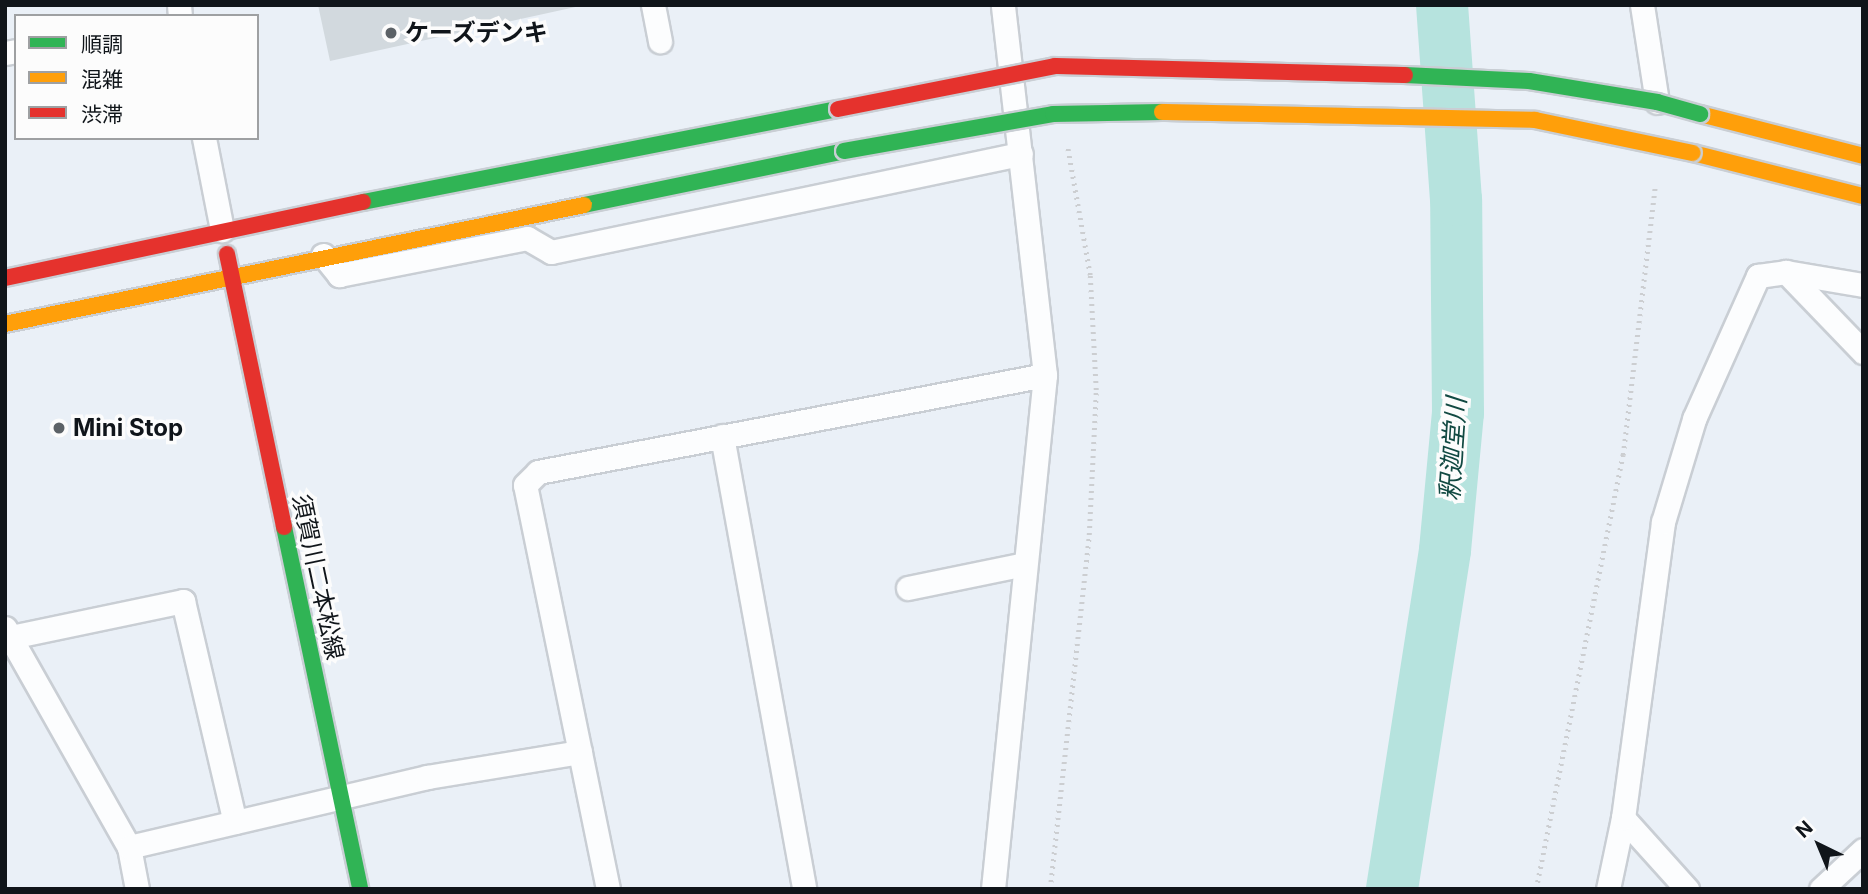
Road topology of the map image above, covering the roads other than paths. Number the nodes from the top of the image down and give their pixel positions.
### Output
1 (653, 5) edge
2 (1003, 5) edge
3 (1642, 5) edge
4 (660, 41) dead end
5 (1657, 102) junction
6 (204, 140) edge
7 (1021, 154) junction
8 (1863, 156) edge
9 (1863, 196) edge
10 (325, 246) junction
11 (226, 249) junction
12 (66, 265) junction
13 (1786, 272) junction
14 (231, 276) junction
15 (5, 278) edge
16 (96, 279) dead end
17 (1863, 285) edge
18 (10, 325) edge
19 (1863, 352) edge
20 (1045, 375) junction
21 (722, 436) junction
22 (1025, 564) junction
23 (908, 588) dead end
24 (8, 632) edge
25 (580, 752) junction
26 (342, 796) junction
27 (1623, 818) junction
28 (235, 822) junction
29 (129, 847) junction
30 (1863, 850) edge
31 (137, 889) edge
32 (360, 889) edge
33 (608, 889) edge
34 (804, 889) edge
35 (993, 889) edge
36 (1608, 889) edge
37 (1687, 889) edge
38 (1821, 889) edge

1 - 4 street
2 - 7 street
3 - 5 street
5 - 8 street, bridge
5 - 11 street, bridge
6 - 11 street
7 - 10 street
7 - 20 street
9 - 10 street, bridge
10 - 14 street
11 - 12 street
11 - 14 street, 須賀川二本松線
12 - 15 street
12 - 16 street
13 - 17 street
13 - 19 street
13 - 27 street
14 - 18 street
14 - 26 street, 須賀川二本松線
20 - 21 street
20 - 22 street
21 - 25 street
21 - 34 street
22 - 23 street
22 - 35 street
24 - 28 street
24 - 29 street
25 - 26 street
25 - 33 street
26 - 28 street
26 - 32 street, 須賀川二本松線
27 - 36 street
27 - 37 street
28 - 29 street
29 - 31 street
30 - 38 street

